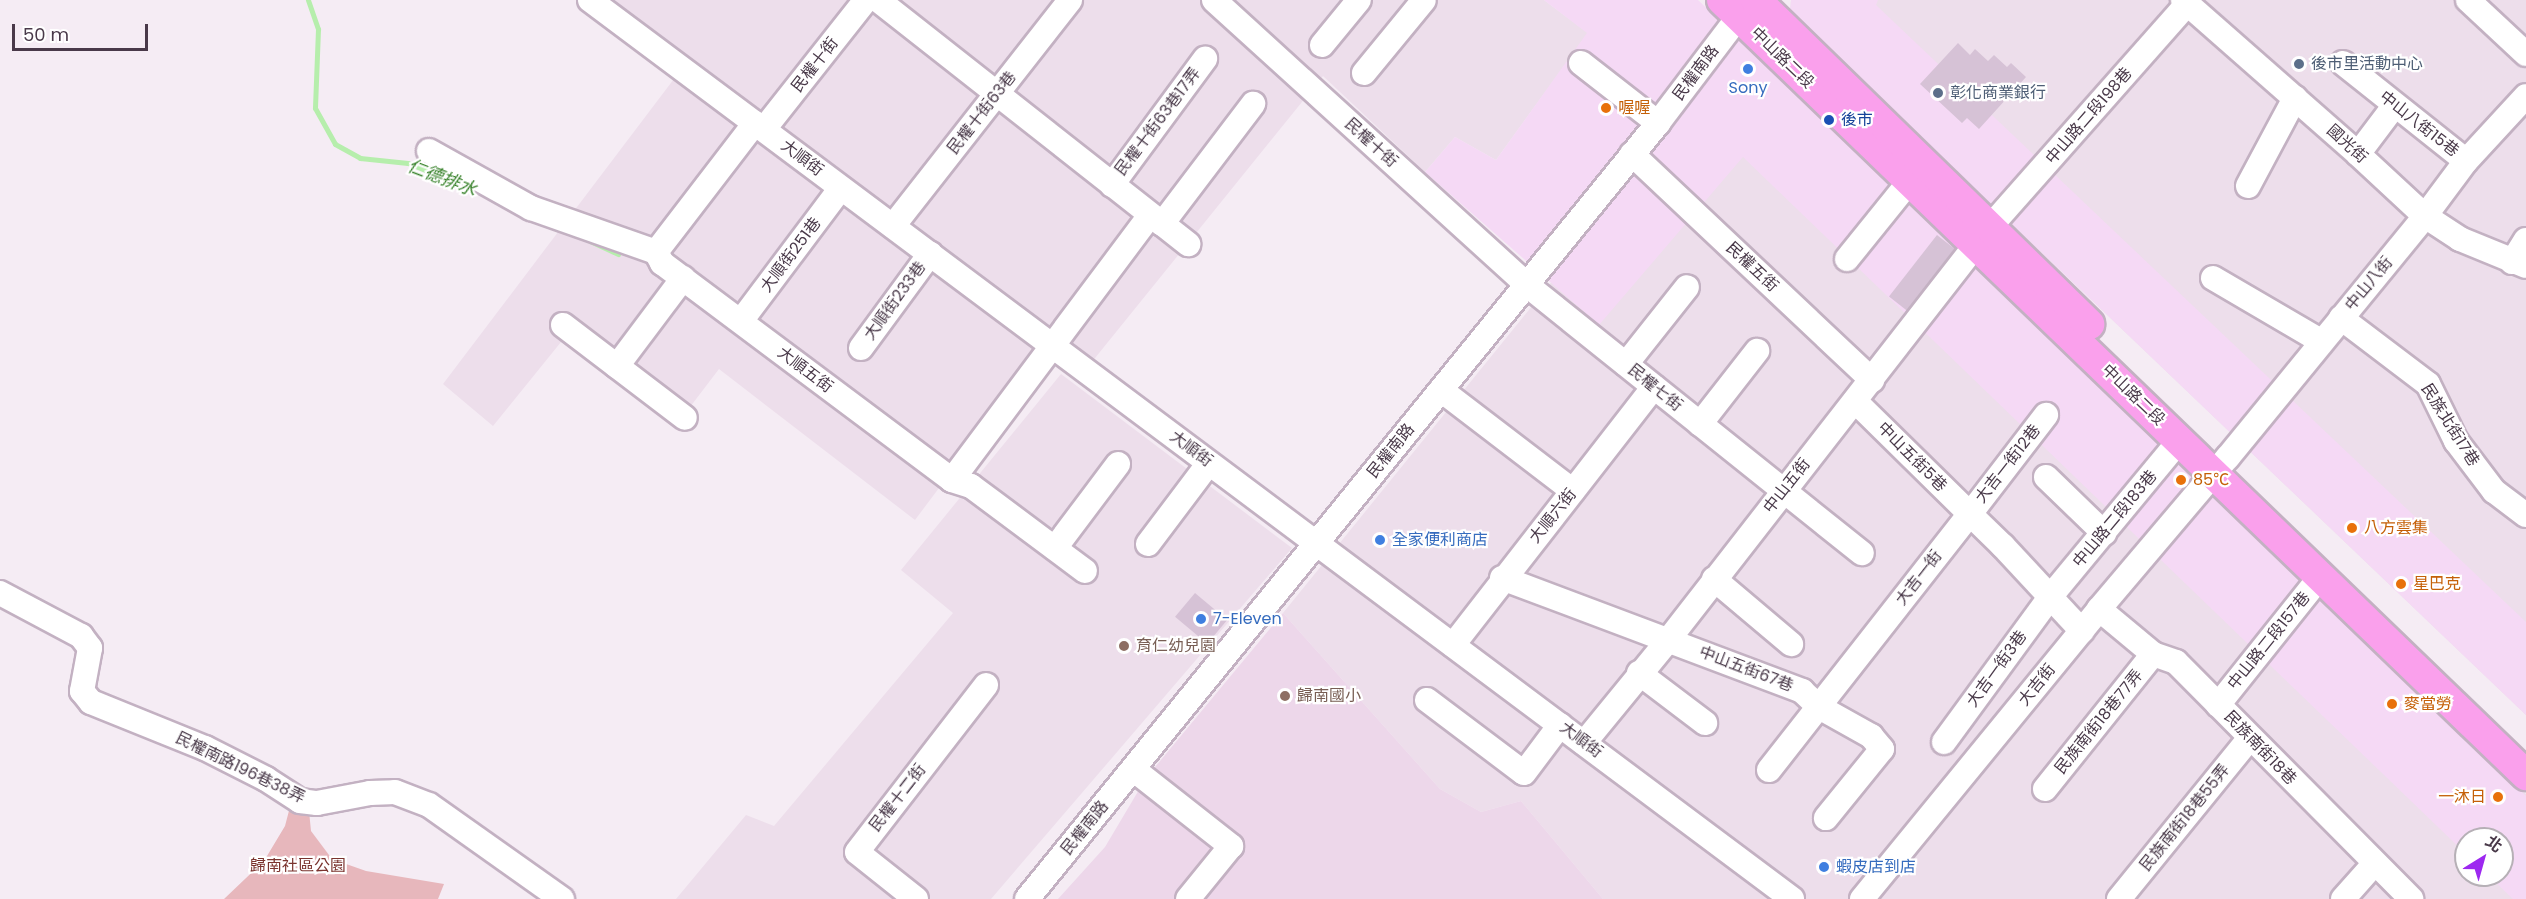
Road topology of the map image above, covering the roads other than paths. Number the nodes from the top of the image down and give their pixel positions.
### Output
1 (590, 0) edge
2 (866, 0) edge
3 (878, 0) edge
4 (1070, 0) edge
5 (1215, 0) edge
6 (1359, 0) edge
7 (1424, 0) edge
8 (2468, 0) edge
9 (2185, 2) edge
10 (1742, 4) edge
11 (1322, 45) dead end
12 (2526, 54) edge
13 (1205, 59) dead end
14 (1581, 63) dead end
15 (2343, 63) dead end
16 (1365, 73) dead end
17 (996, 93) junction
18 (2526, 96) edge
19 (2295, 98) junction
20 (1253, 104) dead end
21 (2395, 105) junction
22 (1658, 123) junction
23 (759, 126) junction
24 (429, 151) dead end
25 (1632, 154) junction
26 (2358, 154) junction
27 (2466, 161) junction
28 (1910, 181) junction
29 (1112, 185) junction
30 (2247, 186) dead end
31 (842, 188) junction
32 (2425, 216) junction
33 (1156, 220) junction
34 (893, 226) junction
35 (1983, 236) junction
36 (2526, 240) edge
37 (1188, 244) dead end
38 (656, 252) junction
39 (930, 254) junction
40 (1847, 259) dead end
41 (2519, 264) edge
42 (683, 278) junction
43 (2213, 278) dead end
44 (1527, 285) junction
45 (1687, 287) dead end
46 (2341, 318) junction
47 (741, 321) junction
48 (563, 325) dead end
49 (2321, 341) junction
50 (1053, 346) junction
51 (861, 348) dead end
52 (1756, 351) dead end
53 (1626, 364) junction
54 (617, 366) junction
55 (1872, 380) junction
56 (1654, 387) junction
57 (1441, 390) junction
58 (1855, 401) junction
59 (2046, 415) dead end
60 (685, 418) dead end
61 (1700, 424) junction
62 (2180, 440) junction
63 (1209, 463) junction
64 (1118, 464) dead end
65 (2221, 465) junction
66 (2046, 477) dead end
67 (952, 480) junction
68 (1573, 491) junction
69 (1784, 491) junction
70 (1970, 514) junction
71 (2526, 515) edge
72 (2104, 533) junction
73 (1316, 543) junction
74 (1148, 544) dead end
75 (1054, 548) junction
76 (1862, 553) dead end
77 (1085, 571) dead end
78 (2321, 576) junction
79 (1502, 578) junction
80 (1714, 579) junction
81 (0, 593) edge
82 (2050, 597) junction
83 (2099, 609) junction
84 (2082, 630) junction
85 (1669, 639) junction
86 (1791, 644) dead end
87 (1453, 645) junction
88 (2153, 654) junction
89 (1639, 673) junction
90 (986, 685) dead end
91 (1427, 700) dead end
92 (2218, 705) junction
93 (1819, 707) junction
94 (1705, 723) dead end
95 (1560, 725) junction
96 (2250, 738) junction
97 (1944, 742) dead end
98 (1584, 743) junction
99 (2526, 749) edge
100 (1133, 769) junction
101 (1769, 770) dead end
102 (2526, 775) edge
103 (2044, 789) dead end
104 (1826, 818) dead end
105 (2375, 863) junction
106 (562, 899) edge
107 (916, 899) edge
108 (1027, 899) edge
109 (1188, 899) edge
110 (1792, 899) edge
111 (1862, 899) edge
112 (2119, 899) edge
113 (2343, 899) edge
114 (2411, 899) edge

1 - 23 street, 大順街
2 - 23 street, 民權十街
3 - 17 street, 民權十街63巷17弄
4 - 17 street, 民權十街63巷
5 - 44 street, 民權十街
6 - 11 street
7 - 16 street
8 - 12 street
9 - 19 street, 國光街
9 - 35 street, 中山路二段198巷
10 - 22 street, 民權南路
10 - 28 main road, 中山路二段
10 - 35 main road, 中山路二段
13 - 29 street, 民權十街63巷17弄
14 - 22 street
15 - 21 street, 中山八街15巷
17 - 29 street, 民權十街63巷17弄
17 - 34 street, 民權十街63巷
18 - 27 street, 中山八街
19 - 26 street, 國光街
19 - 30 street
20 - 33 street
21 - 26 street
21 - 27 street, 中山八街15巷
22 - 25 street, 民權南路
23 - 31 street, 大順街
23 - 38 street
24 - 38 street
25 - 44 street, 民權南路
25 - 55 street, 民權五街
26 - 32 street, 國光街
27 - 32 street, 中山八街
28 - 35 main road, 中山路二段
28 - 40 street
29 - 33 street, 民權十街63巷17弄
31 - 34 street, 大順街
31 - 47 street, 大順街251巷
32 - 41 street, 國光街
32 - 46 street, 中山八街
33 - 37 street, 民權十街63巷17弄
33 - 50 street
34 - 39 street, 大順街
35 - 55 street, 中山五街
35 - 62 main road, 中山路二段
35 - 65 main road, 中山路二段
36 - 41 street
38 - 42 street, 大順五街
39 - 50 street, 大順街
39 - 51 street, 大順街233巷
42 - 47 street, 大順五街
42 - 54 street
43 - 49 street
44 - 53 street, 民權七街
44 - 57 street, 民權南路
45 - 53 street
46 - 49 street, 中山八街
46 - 71 street, 民族北街17巷
47 - 67 street, 大順五街
48 - 54 street
49 - 65 street, 中山八街
50 - 63 street, 大順街
50 - 67 street
52 - 61 street
53 - 56 street, 民權七街
54 - 60 street
55 - 58 street, 中山五街
56 - 61 street, 民權七街
56 - 68 street, 大順六街
57 - 68 street
57 - 73 street, 民權南路
58 - 69 street, 中山五街
58 - 70 street, 中山五街5巷
59 - 70 street, 大吉一街12巷
61 - 69 street, 民權七街
62 - 65 main road, 中山路二段
62 - 72 street, 中山路二段183巷
63 - 73 street, 大順街
63 - 74 street
64 - 75 street
65 - 78 main road, 中山路二段
65 - 83 street, 大吉街
65 - 99 main road, 中山路二段
66 - 72 street
67 - 75 street, 大順五街
68 - 79 street, 大順六街
69 - 76 street, 民權七街
69 - 80 street, 中山五街
70 - 82 street
70 - 93 street, 大吉一街
72 - 82 street, 中山路二段183巷
73 - 87 street, 大順街
73 - 100 street, 民權南路
75 - 77 street, 大順五街
78 - 92 street, 中山路二段157巷
78 - 102 main road, 中山路二段
79 - 85 street, 中山五街67巷
79 - 87 street, 大順六街
80 - 85 street, 中山五街
80 - 86 street
81 - 106 street, 民權南路196巷38弄
82 - 84 street
82 - 97 street, 大吉一街3巷
83 - 84 street, 大吉街
83 - 88 street, 民族南街18巷
84 - 111 street, 大吉街
85 - 89 street, 中山五街
85 - 93 street, 中山五街67巷
87 - 95 street, 大順街
88 - 92 street, 民族南街18巷
88 - 103 street, 民族南街18巷77弄
89 - 94 street
89 - 98 street, 中山五街
90 - 107 street, 民權十二街
91 - 95 street
92 - 96 street, 民族南街18巷
93 - 101 street, 大吉一街
93 - 104 street, 中山五街67巷
95 - 98 street, 大順街
96 - 105 street, 民族南街18巷
96 - 112 street, 民族南街18巷55弄
98 - 110 street, 大順街
100 - 108 street, 民權南路
100 - 109 street
105 - 113 street
105 - 114 street, 民族南街18巷

